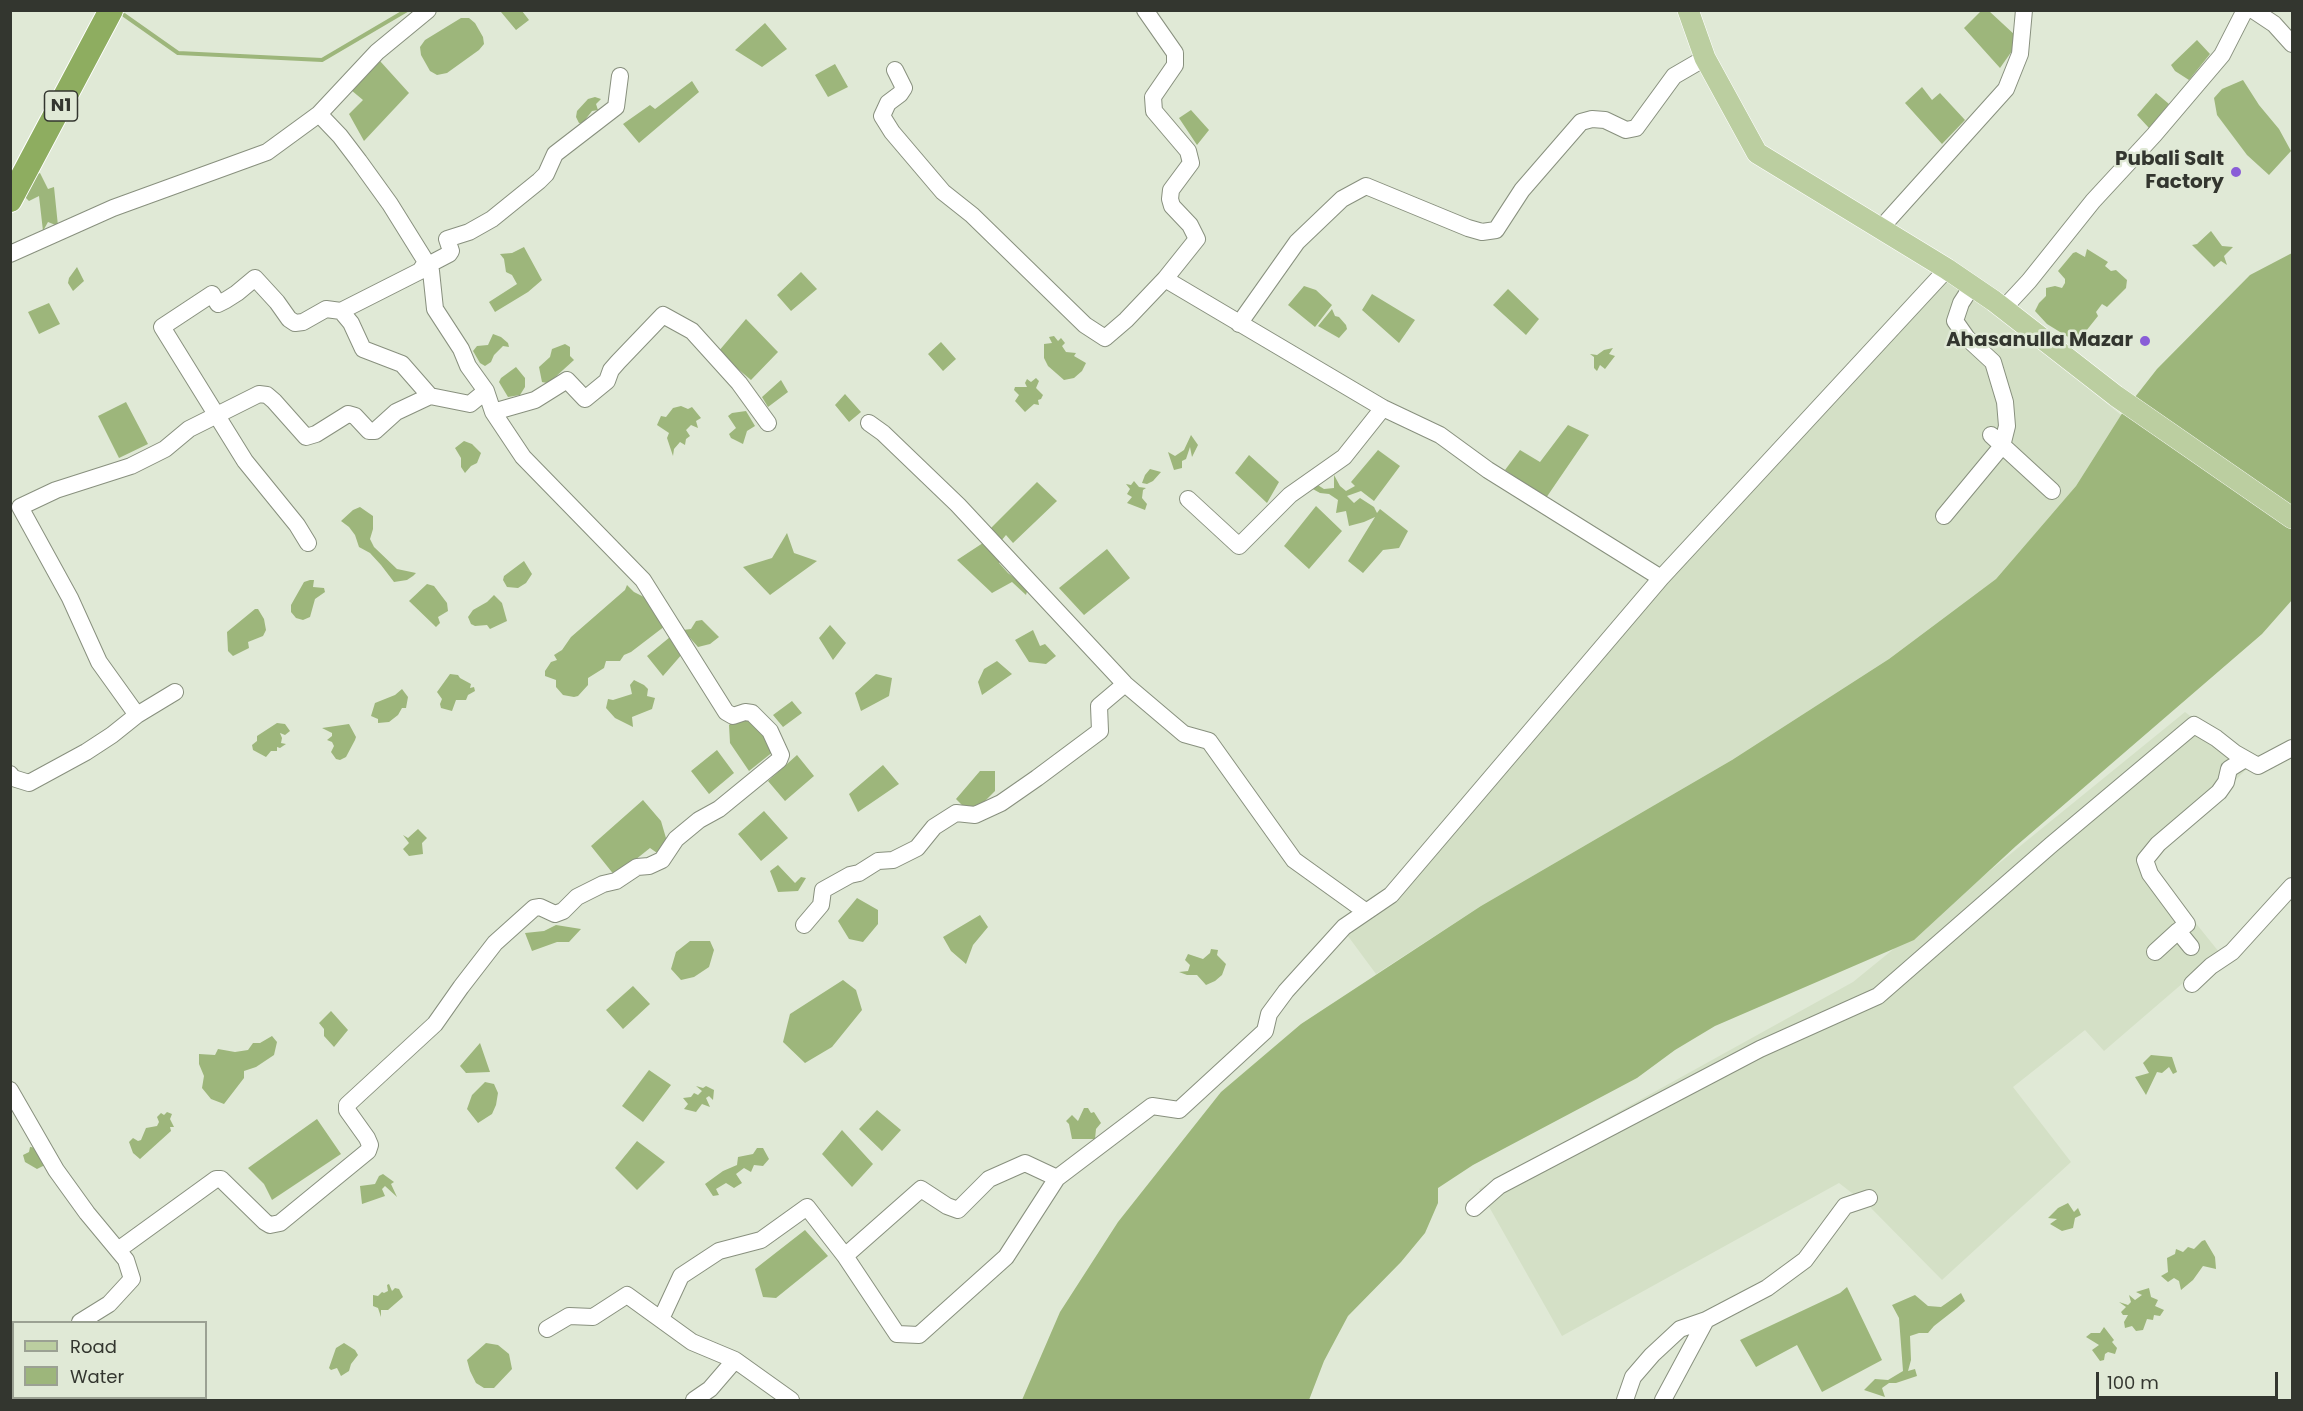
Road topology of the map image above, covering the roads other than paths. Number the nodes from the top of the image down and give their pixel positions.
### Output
1 (92, 10) edge
2 (111, 10) edge
3 (428, 10) edge
4 (1145, 10) edge
5 (1688, 10) edge
6 (2024, 10) edge
7 (2245, 10) edge
8 (2253, 10) edge
9 (2292, 44) edge
10 (1705, 58) junction
11 (895, 70) dead end
12 (620, 76) dead end
13 (319, 114) junction
14 (10, 167) edge
15 (10, 200) edge
16 (1880, 229) junction
17 (10, 254) edge
18 (427, 264) junction
19 (1947, 269) junction
20 (1165, 279) junction
21 (1972, 286) junction
22 (2004, 308) junction
23 (341, 311) junction
24 (1239, 324) junction
25 (486, 391) junction
26 (430, 396) junction
27 (1383, 408) junction
28 (493, 412) junction
29 (219, 416) junction
30 (768, 423) dead end
31 (869, 423) dead end
32 (1996, 440) junction
33 (2052, 491) dead end
34 (1188, 499) dead end
35 (1944, 516) dead end
36 (2292, 518) edge
37 (308, 543) dead end
38 (1661, 578) junction
39 (1125, 684) junction
40 (175, 692) dead end
41 (137, 715) junction
42 (2292, 748) edge
43 (2245, 759) junction
44 (10, 774) edge
45 (2292, 886) edge
46 (1365, 911) junction
47 (804, 924) dead end
48 (2178, 931) junction
49 (2191, 947) dead end
50 (2155, 952) dead end
51 (2192, 984) dead end
52 (10, 1090) edge
53 (1057, 1178) junction
54 (1869, 1198) dead end
55 (1474, 1208) dead end
56 (118, 1250) junction
57 (845, 1256) junction
58 (661, 1318) junction
59 (1706, 1320) junction
60 (83, 1321) edge
61 (547, 1329) dead end
62 (735, 1360) junction
63 (694, 1401) edge
64 (791, 1401) edge
65 (1625, 1401) edge
66 (1663, 1401) edge

1 - 14 highway, N1
2 - 15 highway, N1
3 - 13 street
4 - 20 street
5 - 10 main road
6 - 16 street
7 - 22 street
8 - 9 street
10 - 16 main road
10 - 24 street
11 - 20 street
12 - 18 street
13 - 17 street
13 - 18 street
16 - 19 main road
18 - 23 street
18 - 25 street
19 - 21 main road
19 - 38 street
20 - 24 street
21 - 22 main road
21 - 32 street
22 - 36 main road
23 - 26 street
23 - 29 street
24 - 27 street
25 - 26 street
25 - 28 street
26 - 29 street
27 - 34 street
27 - 38 street
28 - 30 street
28 - 56 street
29 - 37 street
29 - 41 street
31 - 39 street
32 - 33 street
32 - 35 street
38 - 46 street
39 - 46 street
39 - 47 street
40 - 41 street
41 - 44 street
42 - 43 street
43 - 48 street
43 - 55 street
45 - 51 street
46 - 53 street
48 - 49 street
48 - 50 street
52 - 56 street
53 - 57 street
53 - 57 street
54 - 59 street
56 - 60 street
57 - 58 street
58 - 61 street
58 - 62 street
59 - 65 street
59 - 66 street
62 - 63 street
62 - 64 street

